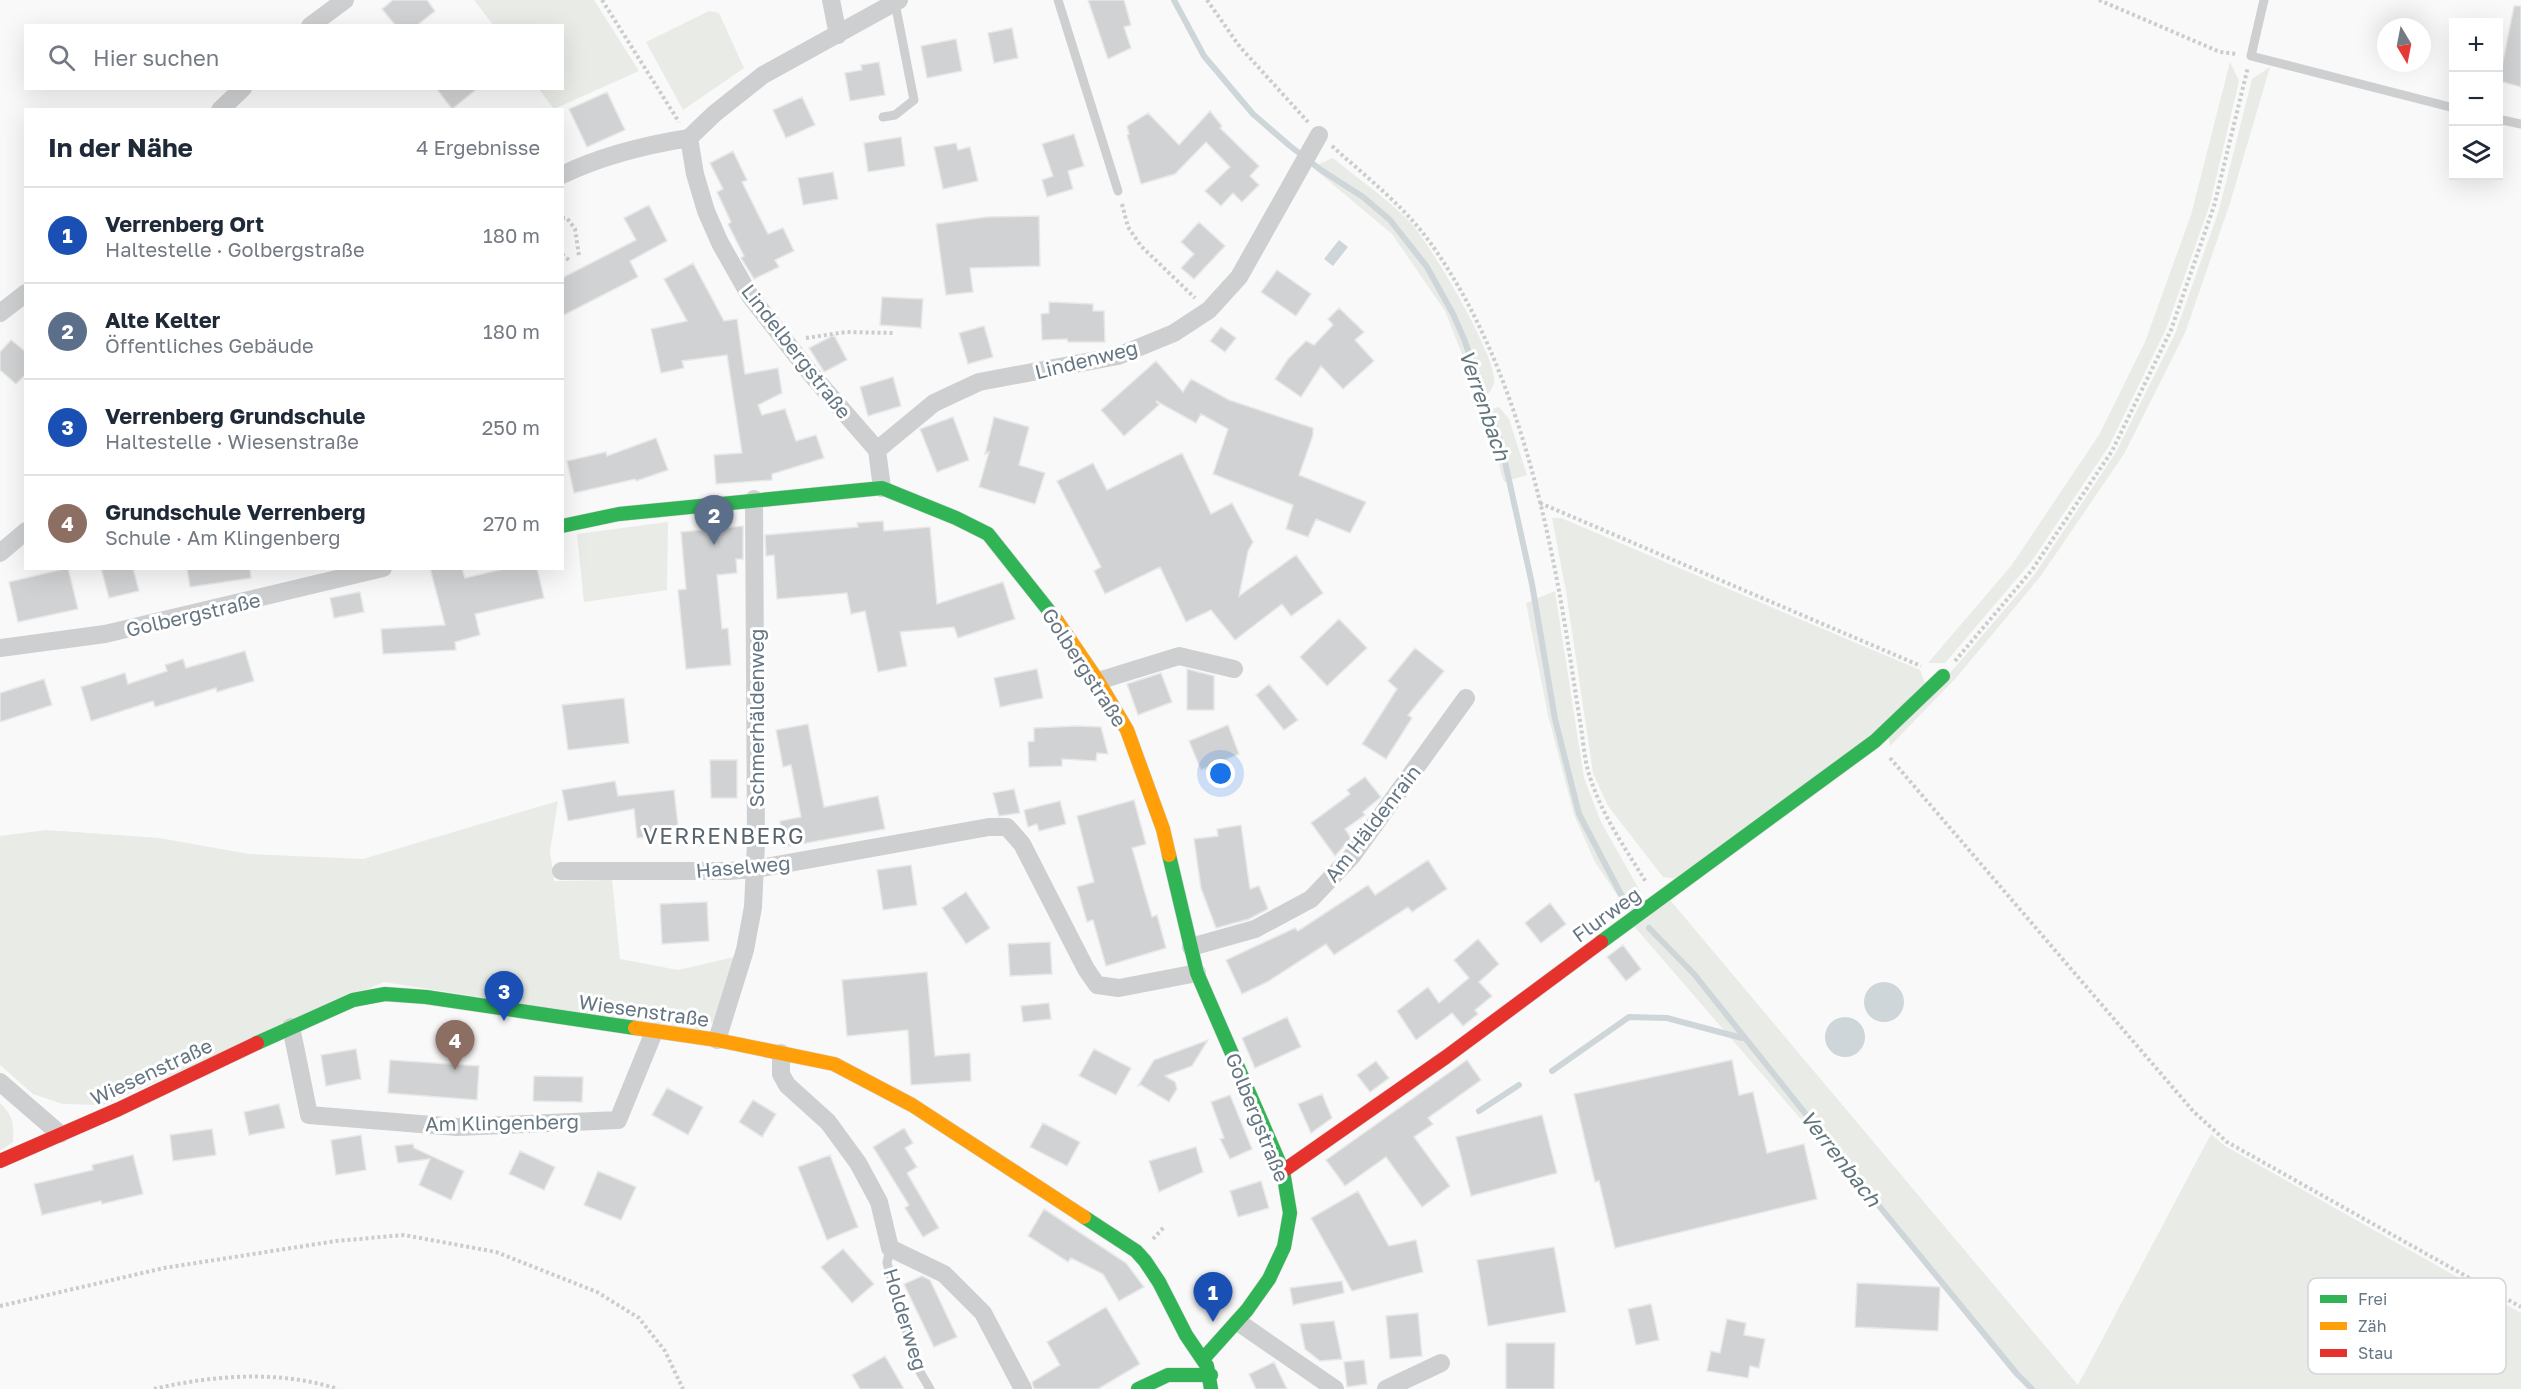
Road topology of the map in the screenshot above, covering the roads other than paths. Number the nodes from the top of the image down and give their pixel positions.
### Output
1 (345, 0) edge
2 (831, 0) edge
3 (1058, 0) edge
4 (2264, 0) edge
5 (897, 2) edge
6 (313, 24) edge
7 (838, 35) junction
8 (241, 90) edge
9 (2449, 107) edge
10 (222, 108) edge
11 (883, 117) dead end
12 (2503, 120) edge
13 (2521, 124) edge
14 (1319, 135) road end
15 (689, 138) junction
16 (564, 174) edge
17 (1118, 191) road end
18 (24, 295) edge
19 (0, 313) edge
20 (877, 450) junction
21 (882, 488) junction
22 (754, 499) junction
23 (564, 526) edge
24 (24, 533) edge
25 (0, 553) edge
26 (375, 570) edge
27 (0, 648) edge
28 (1234, 669) dead end
29 (1943, 676) road end
30 (1098, 681) junction
31 (1466, 698) dead end
32 (755, 869) junction
33 (561, 872) dead end
34 (1191, 947) junction
35 (1197, 973) junction
36 (291, 1027) junction
37 (654, 1032) junction
38 (717, 1040) junction
39 (781, 1053) junction
40 (0, 1082) edge
41 (60, 1134) junction
42 (0, 1161) edge
43 (1283, 1171) junction
44 (890, 1248) junction
45 (1238, 1322) junction
46 (1204, 1358) junction
47 (1441, 1363) dead end
48 (1211, 1382) edge
49 (930, 1389) edge
50 (1023, 1389) edge
51 (1138, 1389) edge
52 (1335, 1389) edge
53 (1386, 1389) edge

1 - 6 street
2 - 7 street
3 - 17 lane
4 - 9 lane
5 - 7 street
5 - 11 lane
7 - 15 street
8 - 10 street
12 - 13 lane
14 - 20 street, Lindenweg
15 - 16 street
15 - 20 street, Lindelbergstraße
18 - 19 street
20 - 21 street
21 - 22 street, Golbergstraße
21 - 30 street, Golbergstraße
22 - 23 street, Golbergstraße
22 - 32 street, Schmerhäldenweg
24 - 25 street
26 - 27 street, Golbergstraße
28 - 30 street
29 - 43 street, Flurweg
30 - 34 street, Golbergstraße
31 - 34 street, Am Häldenrain
32 - 33 street, Haselweg
32 - 35 street, Haselweg
32 - 38 street, Schmerhäldenweg
34 - 35 street, Golbergstraße
35 - 43 street, Golbergstraße
36 - 37 street, Wiesenstraße
36 - 37 street, Am Klingenberg
36 - 41 street, Wiesenstraße
37 - 38 street, Wiesenstraße
38 - 39 street, Wiesenstraße
39 - 44 street, Holderweg
39 - 46 street, Wiesenstraße
40 - 41 street
41 - 42 street, Wiesenstraße
43 - 45 street, Golbergstraße
44 - 49 lane, Holderweg
44 - 50 street, Holderweg
45 - 46 street, Golbergstraße
45 - 52 street
46 - 48 street
47 - 53 street
48 - 51 street

